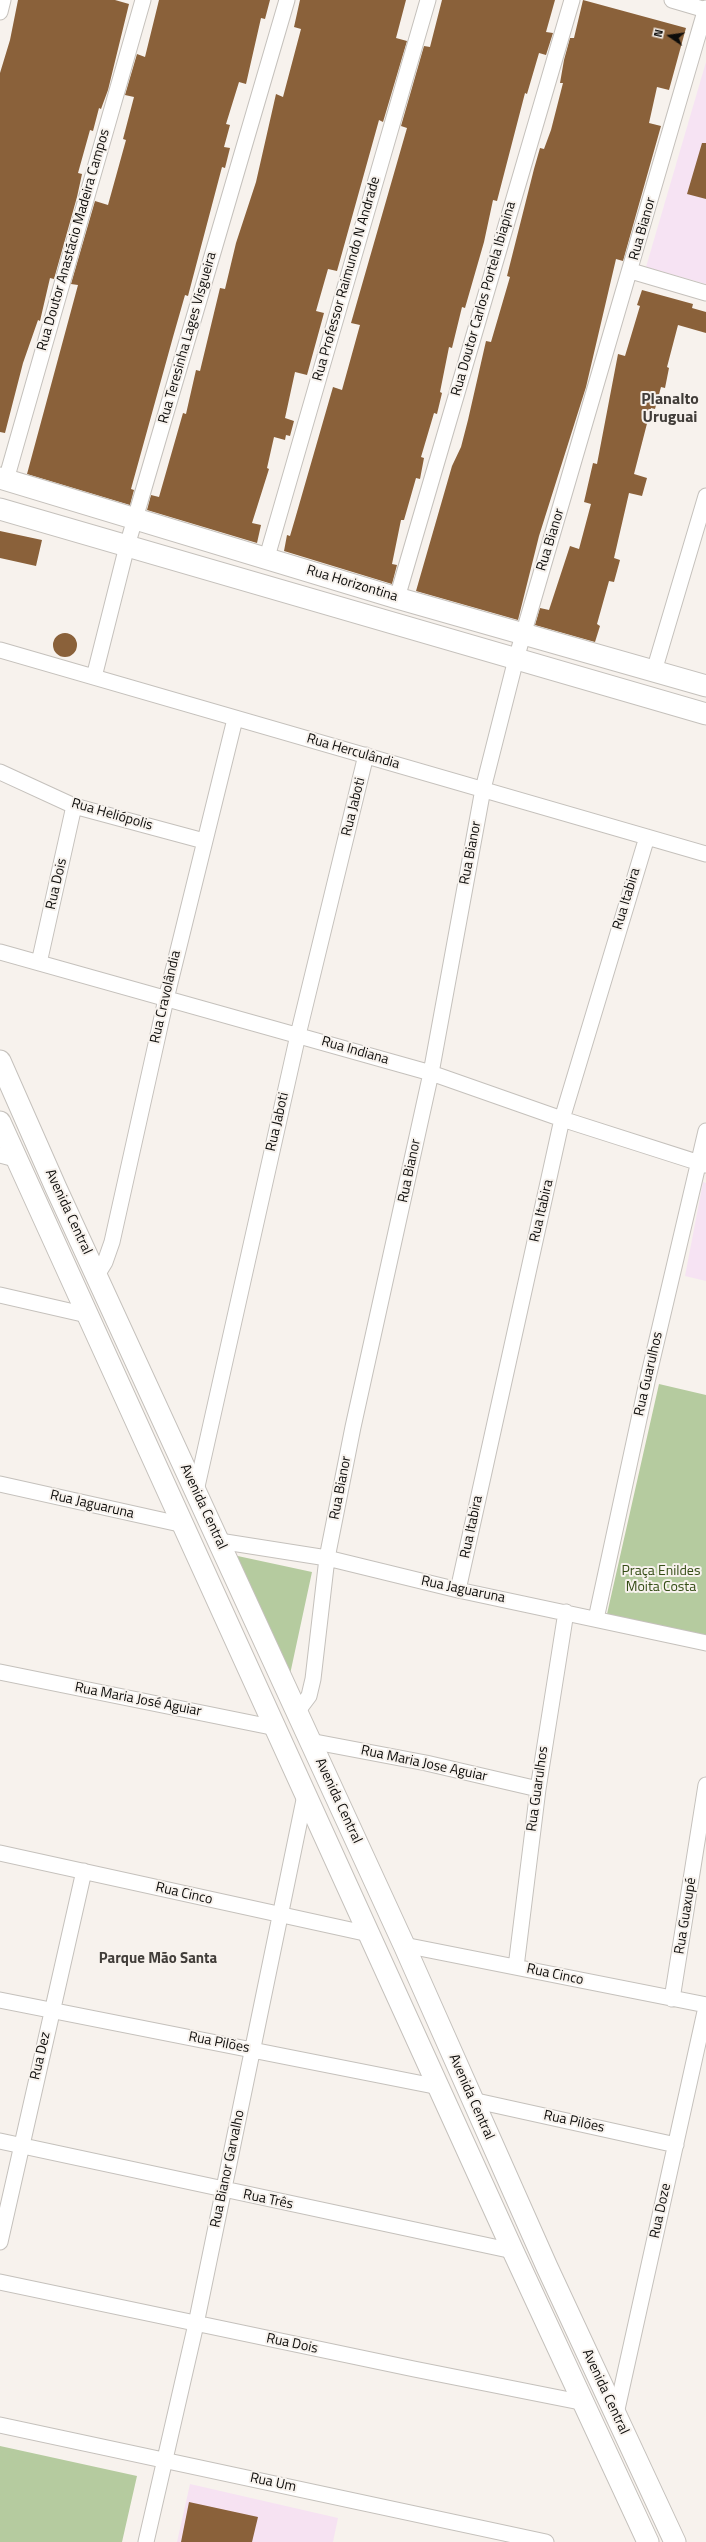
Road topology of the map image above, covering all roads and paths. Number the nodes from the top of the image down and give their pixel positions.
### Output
1 (4, 0) edge
2 (143, 0) edge
3 (287, 0) edge
4 (428, 0) edge
5 (572, 0) edge
6 (672, 0) edge
7 (706, 9) edge
8 (0, 12) edge
9 (631, 271) junction
10 (706, 293) edge
11 (3, 479) edge
12 (706, 496) edge
13 (0, 509) edge
14 (136, 519) junction
15 (127, 546) junction
16 (267, 557) junction
17 (397, 598) junction
18 (523, 634) junction
19 (0, 650) edge
20 (516, 659) junction
21 (654, 671) junction
22 (94, 677) junction
23 (706, 686) edge
24 (706, 714) edge
25 (235, 719) junction
26 (366, 755) junction
27 (0, 772) edge
28 (484, 789) junction
29 (74, 806) junction
30 (646, 837) junction
31 (204, 841) junction
32 (706, 854) edge
33 (0, 952) edge
34 (39, 963) junction
35 (166, 999) junction
36 (298, 1035) junction
37 (0, 1061) edge
38 (431, 1073) junction
39 (562, 1119) junction
40 (0, 1122) edge
41 (706, 1131) edge
42 (8, 1157) edge
43 (702, 1164) edge
44 (56, 1188) junction
45 (34, 1200) junction
46 (97, 1275) junction
47 (0, 1295) edge
48 (87, 1315) junction
49 (0, 1484) edge
50 (196, 1491) junction
51 (184, 1525) junction
52 (219, 1541) junction
53 (327, 1558) junction
54 (458, 1590) junction
55 (566, 1612) junction
56 (596, 1619) junction
57 (706, 1643) edge
58 (0, 1672) edge
59 (297, 1712) junction
60 (276, 1728) junction
61 (310, 1741) junction
62 (706, 1785) edge
63 (538, 1789) junction
64 (305, 1795) junction
65 (0, 1853) edge
66 (84, 1871) junction
67 (279, 1915) junction
68 (369, 1934) junction
69 (404, 1945) junction
70 (516, 1967) junction
71 (672, 1999) junction
72 (0, 2000) edge
73 (706, 2006) edge
74 (52, 2011) junction
75 (254, 2049) junction
76 (439, 2087) junction
77 (472, 2100) junction
78 (0, 2141) edge
79 (20, 2145) junction
80 (676, 2145) junction
81 (224, 2190) junction
82 (0, 2242) edge
83 (513, 2252) junction
84 (0, 2282) edge
85 (566, 2308) junction
86 (543, 2317) junction
87 (196, 2324) junction
88 (585, 2403) junction
89 (616, 2414) junction
90 (0, 2425) edge
91 (164, 2461) junction
92 (146, 2542) edge
93 (546, 2542) edge
94 (648, 2542) edge
95 (676, 2542) edge

1 - 8 street
2 - 11 street, Rua Doutor Anastácio Madeira Campos
3 - 14 street, Rua Teresinha Lages Visgueira
4 - 16 street, Rua Professor Raimundo N Andrade
5 - 17 street, Rua Doutor Carlos Portela Ibiapina
6 - 7 street
7 - 9 street, Rua Bianor
9 - 10 street
9 - 18 street, Rua Bianor
11 - 14 main road, Rua Horizontina
12 - 21 street
13 - 15 main road, Rua Horizontina
14 - 15 street, Rua Teresinha Lages Visgueira
14 - 16 main road, Rua Horizontina
15 - 20 main road, Rua Horizontina
15 - 22 street, Rua Teresinha Lages Visgueira
16 - 17 main road, Rua Horizontina
17 - 18 main road, Rua Horizontina
18 - 20 street, Rua Bianor
18 - 21 main road, Rua Horizontina
19 - 22 street, Rua Herculândia
20 - 24 main road, Rua Horizontina
20 - 28 street, Rua Bianor
21 - 23 main road, Rua Horizontina
22 - 25 street, Rua Herculândia
25 - 26 street, Rua Herculândia
25 - 31 street, Rua Cravolândia
26 - 28 street, Rua Herculândia
26 - 36 street, Rua Jaboti
27 - 29 street, Rua Heliópolis
28 - 30 street, Rua Herculândia
28 - 38 street, Rua Bianor
29 - 31 street, Rua Heliópolis
29 - 34 street, Rua Dois
30 - 32 street, Rua Herculândia
30 - 39 street, Rua Itabira
31 - 35 street, Rua Cravolândia
33 - 34 street, Rua Indiana
34 - 35 street, Rua Indiana
35 - 36 street, Rua Indiana
35 - 46 street, Rua Cravolândia
36 - 38 street, Rua Indiana
36 - 50 street, Rua Jaboti
37 - 44 main road, Avenida Central
38 - 39 street, Rua Indiana
38 - 53 street, Rua Bianor
39 - 43 street, Rua Indiana
39 - 54 street, Rua Itabira
40 - 42 main road, Avenida Central
41 - 43 street, Rua Guarulhos
42 - 45 main road, Avenida Central
43 - 56 street, Rua Guarulhos
44 - 45 main road
44 - 46 main road, Avenida Central
45 - 48 main road, Avenida Central
46 - 50 main road, Avenida Central
47 - 48 street
48 - 51 main road, Avenida Central
49 - 51 street, Rua Jaguaruna
50 - 52 main road, Avenida Central
51 - 60 main road, Avenida Central
52 - 53 street, Rua Jaguaruna
52 - 59 main road, Avenida Central
53 - 54 street, Rua Jaguaruna
53 - 59 street, Rua Bianor
54 - 55 street, Rua Jaguaruna
55 - 56 street, Rua Jaguaruna
55 - 63 street, Rua Guarulhos
56 - 57 street, Rua Jaguaruna
58 - 60 street, Rua Maria José Aguiar
59 - 61 main road, Avenida Central
60 - 64 main road, Avenida Central
61 - 63 street, Rua Maria Jose Aguiar
61 - 69 main road, Avenida Central
62 - 71 street, Rua Guaxupé
63 - 70 street, Rua Guarulhos
64 - 67 street, Rua Bianor Garvalho
64 - 68 main road, Avenida Central
65 - 66 street, Rua Cinco
66 - 67 street, Rua Cinco
66 - 74 street, Rua Dez
67 - 68 street, Rua Cinco
67 - 75 street, Rua Bianor Garvalho
68 - 76 main road, Avenida Central
69 - 70 street, Rua Cinco
69 - 77 main road, Avenida Central
70 - 71 street, Rua Cinco
71 - 73 street, Rua Cinco
72 - 74 street, Rua Pilões
73 - 80 street, Rua Doze
74 - 75 street, Rua Pilões
74 - 79 street, Rua Dez
75 - 76 street, Rua Pilões
75 - 81 street, Rua Bianor Garvalho
76 - 83 main road, Avenida Central
77 - 80 street, Rua Pilões
77 - 85 main road, Avenida Central
78 - 79 street, Rua Três
79 - 81 street, Rua Três
79 - 82 street, Rua Dez
80 - 89 street, Rua Doze
81 - 83 street, Rua Três
81 - 87 street, Rua Bianor Garvalho
83 - 86 main road, Avenida Central
84 - 87 street, Rua Dois
85 - 86 main road
85 - 89 main road, Avenida Central
86 - 88 main road, Avenida Central
87 - 88 street, Rua Dois
87 - 91 street, Rua Bianor Garvalho
88 - 94 main road, Avenida Central
89 - 95 main road, Avenida Central
90 - 91 street, Rua Um
91 - 92 street, Rua Bianor Garvalho
91 - 93 street, Rua Um

